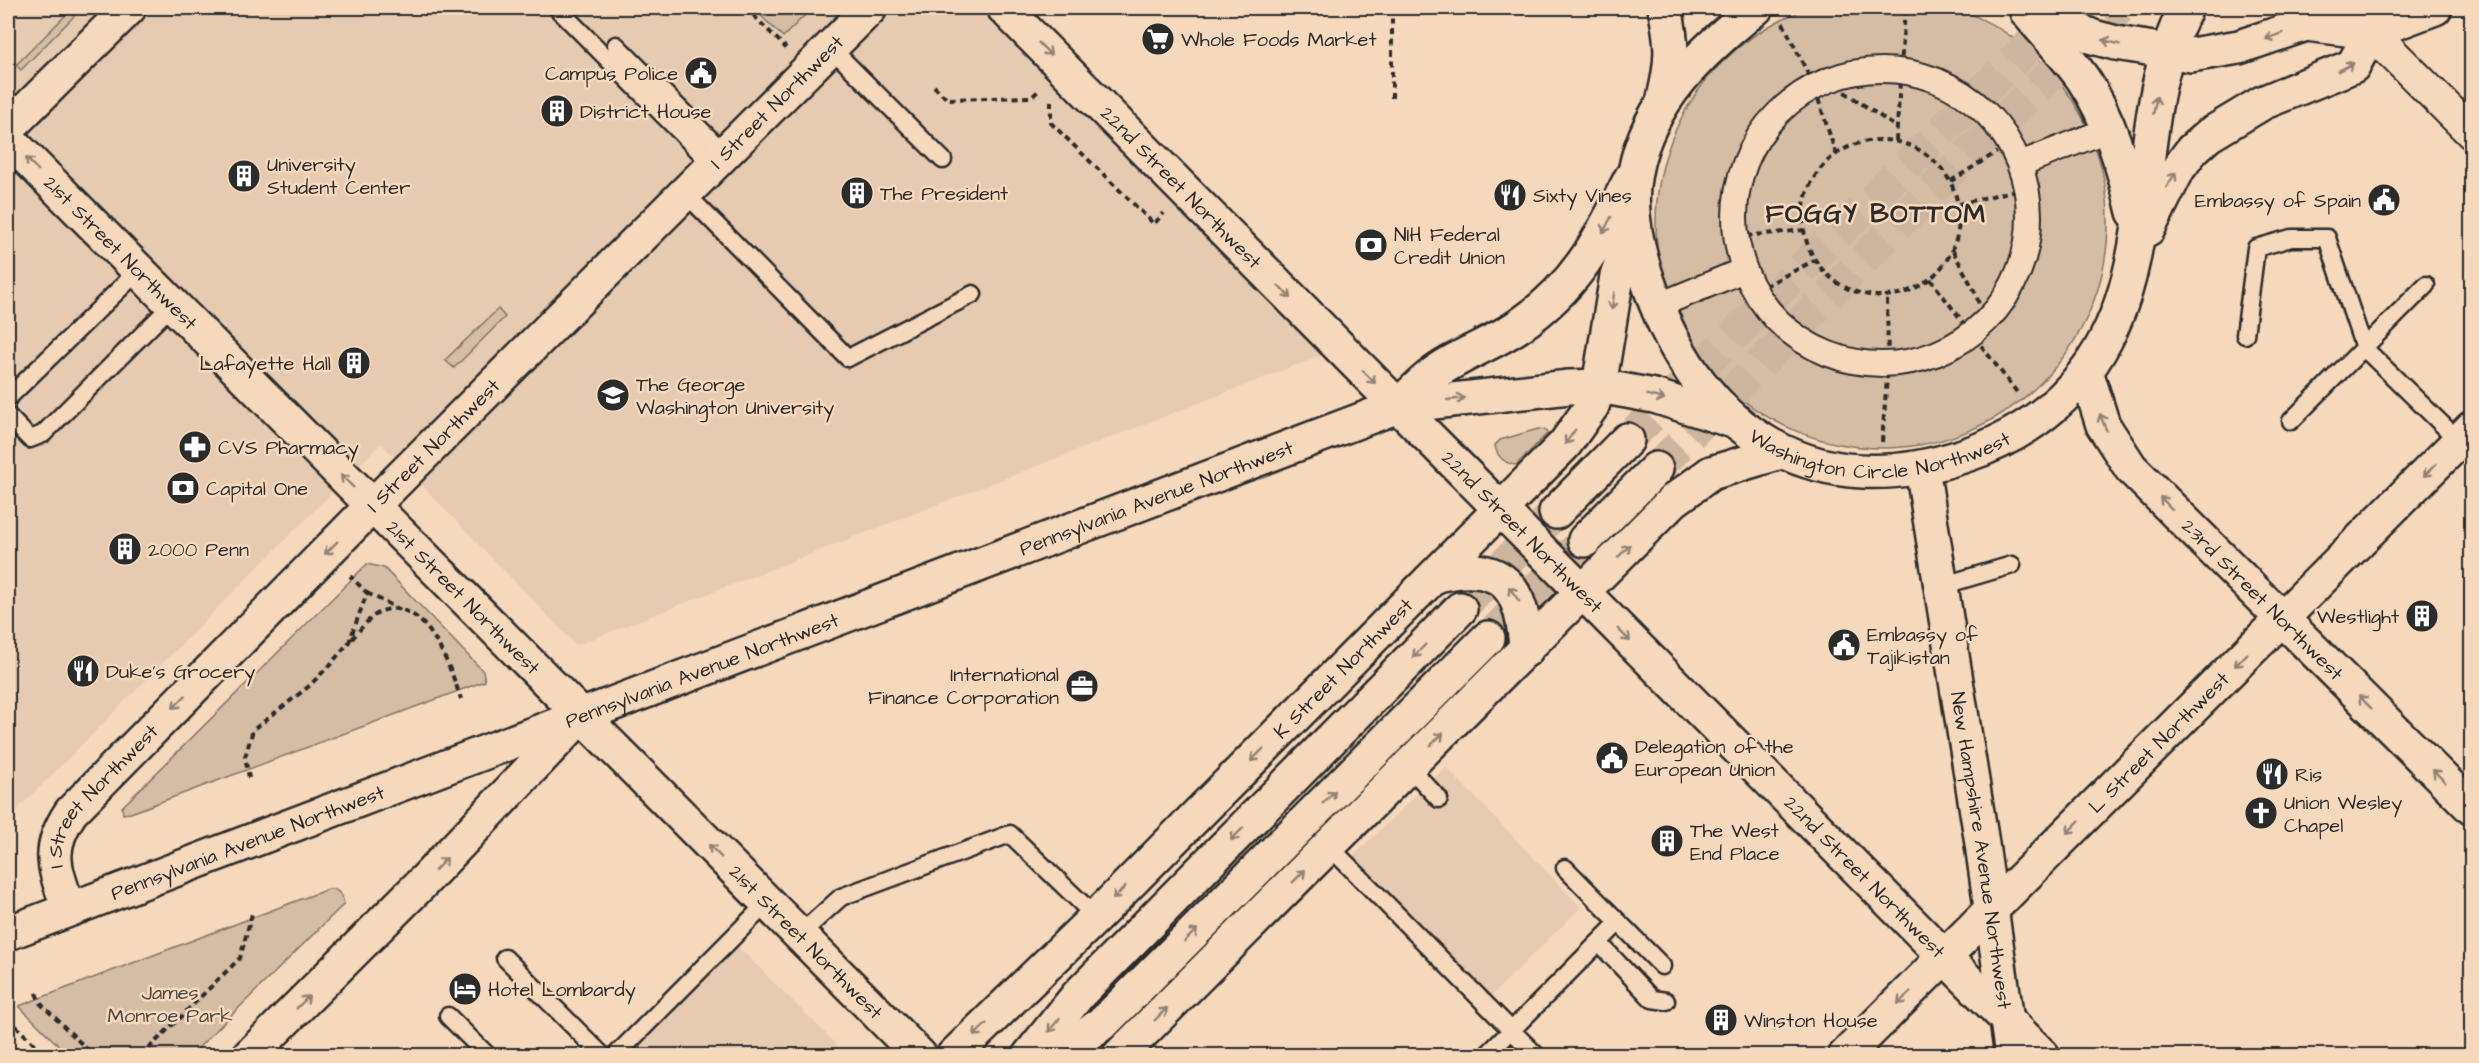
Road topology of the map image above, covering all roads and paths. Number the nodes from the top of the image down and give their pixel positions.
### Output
1 (129, 8) edge
2 (557, 8) edge
3 (746, 8) edge
4 (870, 8) edge
5 (1004, 8) edge
6 (1311, 8) edge
7 (1318, 8) edge
8 (1392, 8) edge
9 (1665, 8) edge
10 (1905, 8) edge
11 (2025, 8) edge
12 (2186, 8) edge
13 (2347, 8) edge
14 (2435, 8) edge
15 (1768, 12) edge
16 (2371, 32) junction
17 (1038, 42) junction
18 (616, 45) dead end
19 (2168, 53) junction
20 (819, 58) junction
21 (1900, 70) junction
22 (1820, 83) junction
23 (934, 86) dead end
24 (1040, 89) junction
25 (1392, 98) dead end
26 (1663, 102) junction
27 (8, 128) edge
28 (1897, 128) junction
29 (2472, 133) edge
30 (2092, 136) dead end
31 (8, 139) edge
32 (1896, 141) junction
33 (1836, 154) junction
34 (2015, 154) junction
35 (719, 159) junction
36 (943, 160) dead end
37 (1634, 173) junction
38 (1951, 181) junction
39 (2026, 188) junction
40 (686, 193) junction
41 (1959, 204) junction
42 (1154, 224) dead end
43 (1634, 225) junction
44 (2138, 225) junction
45 (1804, 230) junction
46 (1736, 237) junction
47 (1953, 250) junction
48 (1815, 260) junction
49 (1744, 270) junction
50 (138, 271) junction
51 (2130, 272) junction
52 (1930, 279) junction
53 (2426, 285) dead end
54 (1754, 291) junction
55 (973, 294) dead end
56 (1887, 296) junction
57 (1669, 301) dead end
58 (172, 305) junction
59 (1978, 328) junction
60 (2245, 335) dead end
61 (2364, 348) junction
62 (1888, 364) junction
63 (2086, 371) junction
64 (1599, 386) junction
65 (8, 398) edge
66 (2021, 398) dead end
67 (1398, 406) junction
68 (8, 416) edge
69 (2290, 421) dead end
70 (1736, 422) junction
71 (2465, 434) edge
72 (1627, 440) tunnel mouth
73 (1781, 452) junction
74 (1881, 457) junction
75 (1922, 468) junction
76 (1656, 469) tunnel mouth
77 (372, 506) junction
78 (1501, 511) junction
79 (1556, 512) tunnel mouth
80 (1585, 540) tunnel mouth
81 (2012, 565) dead end
82 (1437, 575) junction
83 (350, 576) dead end
84 (1941, 586) junction
85 (367, 592) junction
86 (1583, 593) junction
87 (1460, 609) tunnel mouth
88 (404, 612) junction
89 (2282, 618) junction
90 (1488, 638) tunnel mouth
91 (349, 642) junction
92 (1526, 650) junction
93 (461, 699) dead end
94 (580, 716) junction
95 (1408, 767) junction
96 (249, 778) dead end
97 (1439, 799) dead end
98 (2472, 808) edge
99 (1329, 846) junction
100 (1565, 868) dead end
101 (767, 903) junction
102 (69, 909) junction
103 (253, 910) dead end
104 (1991, 910) junction
105 (1096, 917) junction
106 (1619, 922) junction
107 (8, 933) edge
108 (799, 934) junction
109 (1599, 943) junction
110 (1945, 956) junction
111 (505, 958) dead end
112 (1662, 966) dead end
113 (36, 993) dead end
114 (1666, 1001) dead end
115 (448, 1016) dead end
116 (8, 1018) edge
117 (2006, 1018) junction
118 (1511, 1030) junction
119 (46, 1056) edge
120 (94, 1056) edge
121 (141, 1056) edge
122 (249, 1056) edge
123 (488, 1056) edge
124 (603, 1056) edge
125 (615, 1056) edge
126 (920, 1056) edge
127 (954, 1056) edge
128 (1029, 1056) edge
129 (1059, 1056) edge
130 (1119, 1056) edge
131 (1486, 1056) edge
132 (1537, 1056) edge
133 (1845, 1056) edge
134 (2012, 1056) edge
135 (2043, 1056) edge

1 - 27 main road
2 - 35 lane
3 - 20 path
4 - 20 main road, I Street Northwest
5 - 17 main road, 22nd Street Northwest
6 - 7 path
8 - 25 path
9 - 26 main road
10 - 21 path
19 -> 11 main road
11 - 44 main road, Washington Circle Northwest
12 - 19 main road
13 - 16 street
14 - 16 main road
15 - 22 path
15 - 26 main road, Washington Circle Northwest
16 -> 19 main road
16 - 29 street
51 -> 16 main road
17 - 24 path
17 -> 67 main road, 22nd Street Northwest
18 - 35 lane
44 -> 19 main road
20 - 35 main road, I Street Northwest
20 - 36 lane
21 - 22 street
21 - 28 path
21 - 34 street
22 - 28 path
22 - 33 path
22 - 46 street
23 - 24 path
24 - 42 path
26 - 37 main road, Washington Circle Northwest
28 - 32 path
30 - 34 street
50 -> 31 main road, 21st Street Northwest
32 - 33 path
32 - 38 path
33 - 45 path
34 - 38 path
34 - 39 street
35 - 40 main road, I Street Northwest
37 - 43 main road, Washington Circle Northwest
37 -> 67 main road, Pennsylvania Avenue Northwest
38 - 41 path
39 - 41 path
39 - 59 street
40 - 55 lane
40 - 77 main road, I Street Northwest
41 - 47 path
43 -> 64 main road, K Street Northwest
43 - 70 main road, Washington Circle Northwest
44 - 51 main road, Washington Circle Northwest
45 - 46 path
45 - 48 path
46 - 49 street
47 - 52 path
47 - 59 path
48 - 54 path
48 - 56 path
49 - 54 street
49 - 57 street
50 - 58 main road, 21st Street Northwest
50 - 65 lane
51 - 63 main road, Washington Circle Northwest
52 - 56 path
52 - 59 path
53 - 61 lane
54 - 62 street
56 - 62 path
58 - 68 lane
77 -> 58 main road, 21st Street Northwest
59 - 62 street
59 - 66 path
60 - 61 lane
61 - 69 lane
61 - 71 lane
62 - 74 path
63 - 75 main road, Washington Circle Northwest
89 -> 63 main road, 23rd Street Northwest
67 -> 64 main road, Pennsylvania Avenue Northwest
64 -> 70 main road, Pennsylvania Avenue Northwest
64 -> 78 main road, K Street Northwest
67 - 78 main road, 22nd Street Northwest
67 - 94 main road, Pennsylvania Avenue Northwest
70 - 73 main road, Washington Circle Northwest
71 -> 89 main road, L Street Northwest
72 - 79 main road
73 - 74 main road, Washington Circle Northwest
86 -> 73 main road
74 - 75 main road, Washington Circle Northwest
75 - 84 main road, New Hampshire Avenue Northwest
76 - 80 main road
77 - 94 main road, 21st Street Northwest
77 -> 102 main road, I Street Northwest
78 - 82 main road, K Street Northwest
78 - 86 main road, 22nd Street Northwest
81 - 84 lane
92 -> 82 main road
82 -> 105 main road, K Street Northwest
83 - 85 path
84 - 104 main road, New Hampshire Avenue Northwest
85 - 88 path
85 - 91 path
86 - 92 main road
86 -> 110 main road, 22nd Street Northwest
87 -> 128 main road, K Street Northwest
88 - 91 path
88 - 93 path
98 -> 89 main road, 23rd Street Northwest
89 -> 104 main road, L Street Northwest
129 -> 90 main road
91 - 96 path
95 -> 92 main road
101 -> 94 main road, 21st Street Northwest
94 - 102 main road, Pennsylvania Avenue Northwest
122 -> 94 main road
95 - 97 lane
95 - 99 main road
99 - 118 lane
130 -> 99 main road
100 - 106 lane
101 - 108 main road, 21st Street Northwest
101 - 125 lane
102 - 107 main road, Pennsylvania Avenue Northwest
103 - 121 path
104 - 110 main road, L Street Northwest
104 - 117 main road, New Hampshire Avenue Northwest
105 - 108 lane
105 -> 127 main road, K Street Northwest
106 - 109 lane
106 - 112 lane
108 - 126 main road, 21st Street Northwest
109 - 114 lane
109 - 118 lane
110 - 117 main road, 22nd Street Northwest
110 -> 133 main road, L Street Northwest
111 - 124 lane
113 - 120 path
115 - 123 lane
116 - 119 path
117 - 134 main road, New Hampshire Avenue Northwest
117 - 135 main road, 22nd Street Northwest
118 - 131 lane
118 - 132 lane

